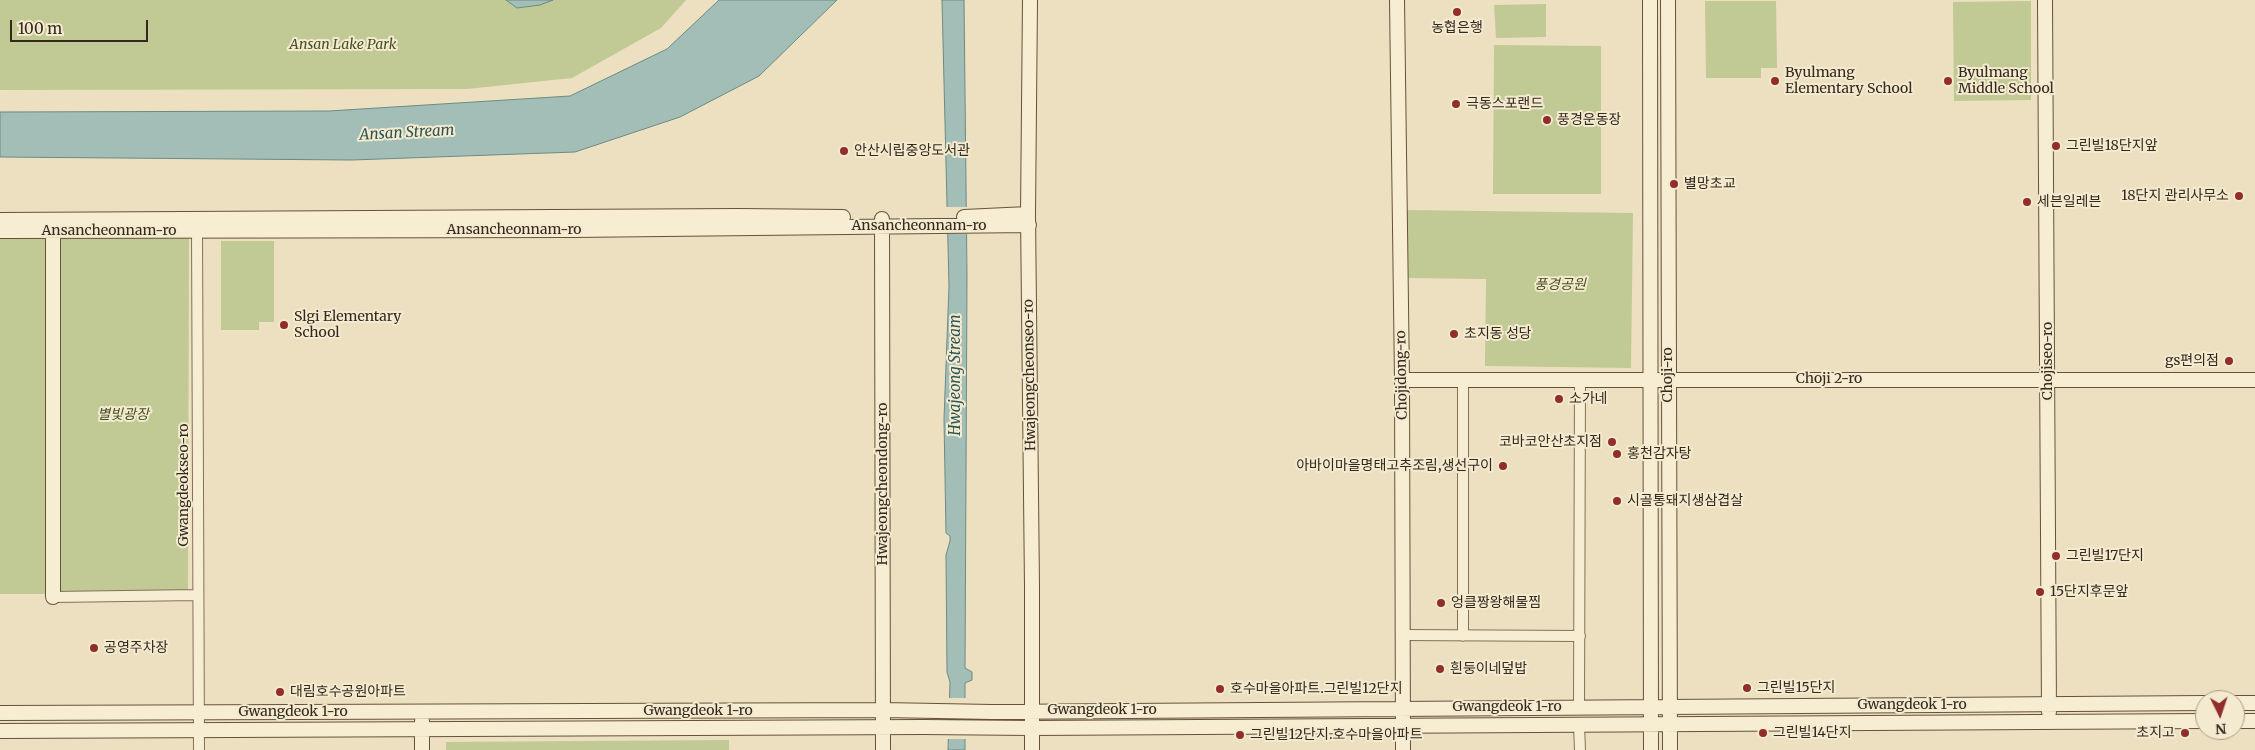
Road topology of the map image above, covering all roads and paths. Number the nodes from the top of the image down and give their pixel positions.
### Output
1 (1030, 0) edge
2 (1397, 0) edge
3 (1650, 0) edge
4 (1668, 0) edge
5 (2045, 0) edge
6 (0, 220) edge
7 (1028, 220) junction
8 (882, 222) junction
9 (197, 225) junction
10 (0, 231) edge
11 (53, 231) junction
12 (1650, 379) junction
13 (2048, 379) junction
14 (1402, 380) junction
15 (1463, 380) junction
16 (1580, 380) junction
17 (1668, 380) junction
18 (2255, 380) edge
19 (198, 595) junction
20 (53, 597) joint
21 (1403, 635) junction
22 (1463, 636) junction
23 (1580, 636) junction
24 (2195, 703) edge
25 (2049, 704) junction
26 (1651, 706) junction
27 (1670, 706) junction
28 (1579, 707) junction
29 (1403, 708) junction
30 (883, 710) junction
31 (1032, 710) junction
32 (0, 712) edge
33 (199, 712) junction
34 (422, 712) junction
35 (2049, 722) junction
36 (2195, 722) edge
37 (1580, 725) junction
38 (1651, 725) junction
39 (1670, 725) junction
40 (1403, 726) junction
41 (883, 728) junction
42 (1032, 728) junction
43 (422, 729) junction
44 (199, 730) junction
45 (0, 731) edge
46 (199, 750) edge
47 (422, 750) edge
48 (884, 750) edge
49 (1032, 750) edge
50 (1403, 750) edge
51 (1580, 750) edge
52 (1651, 750) edge
53 (1670, 750) edge

1 - 7 street, Hwajeongcheonseo-ro
2 - 14 street, Chojidong-ro
3 - 12 street, Choji-ro
4 - 17 street, Choji-ro
5 - 13 street, Chojiseo-ro
6 - 9 street, Ansancheonnam-ro
7 - 8 street, Ansancheonnam-ro
7 - 31 street, Hwajeongcheonseo-ro
8 - 9 street, Ansancheonnam-ro
8 - 30 street, Hwajeongcheondong-ro
9 - 11 street, Ansancheonnam-ro
9 - 19 street, Gwangdeokseo-ro
10 - 11 street, Ansancheonnam-ro
11 - 20 street
12 - 16 street, Choji 2-ro
12 - 17 street, Choji 2-ro
12 - 26 street, Choji-ro
13 - 17 street, Choji 2-ro
13 - 18 street, Choji 2-ro
13 - 25 street, Chojiseo-ro
14 - 15 street, Choji 2-ro
14 - 21 street, Chojidong-ro
15 - 16 street, Choji 2-ro
15 - 22 street
16 - 23 street
17 - 27 street, Choji-ro
19 - 20 street
19 - 33 street, Gwangdeokseo-ro
21 - 22 street
21 - 29 street, Chojidong-ro
22 - 23 street
23 - 28 street
24 - 25 street, Gwangdeok 1-ro
25 - 27 street, Gwangdeok 1-ro
25 - 35 street, Chojiseo-ro
26 - 27 street, Gwangdeok 1-ro
26 - 28 street, Gwangdeok 1-ro
26 - 38 street, Choji-ro
27 - 39 street, Choji-ro
28 - 29 street, Gwangdeok 1-ro
29 - 31 street, Gwangdeok 1-ro
29 - 40 street, Chojidong-ro
30 - 31 street, Gwangdeok 1-ro
30 - 34 street, Gwangdeok 1-ro
30 - 41 street, Hwajeongcheondong-ro
31 - 42 street, Hwajeongcheonseo-ro
32 - 33 street, Gwangdeok 1-ro
33 - 34 street, Gwangdeok 1-ro
33 - 44 street, Gwangdeokseo-ro
34 - 43 street
35 - 36 street, Gwangdeok 1-ro
35 - 39 street, Gwangdeok 1-ro
37 - 38 street, Gwangdeok 1-ro
37 - 40 street, Gwangdeok 1-ro
37 - 51 street
38 - 39 street, Gwangdeok 1-ro
38 - 52 street, Choji-ro
39 - 53 street, Choji-ro
40 - 42 street, Gwangdeok 1-ro
40 - 50 street, Chojidong-ro
41 - 42 street, Gwangdeok 1-ro
41 - 43 street, Gwangdeok 1-ro
41 - 48 street, Hwajeongcheondong-ro
42 - 49 street, Hwajeongcheonseo-ro
43 - 44 street, Gwangdeok 1-ro
43 - 47 street
44 - 45 street, Gwangdeok 1-ro
44 - 46 street, Gwangdeokseo-ro

